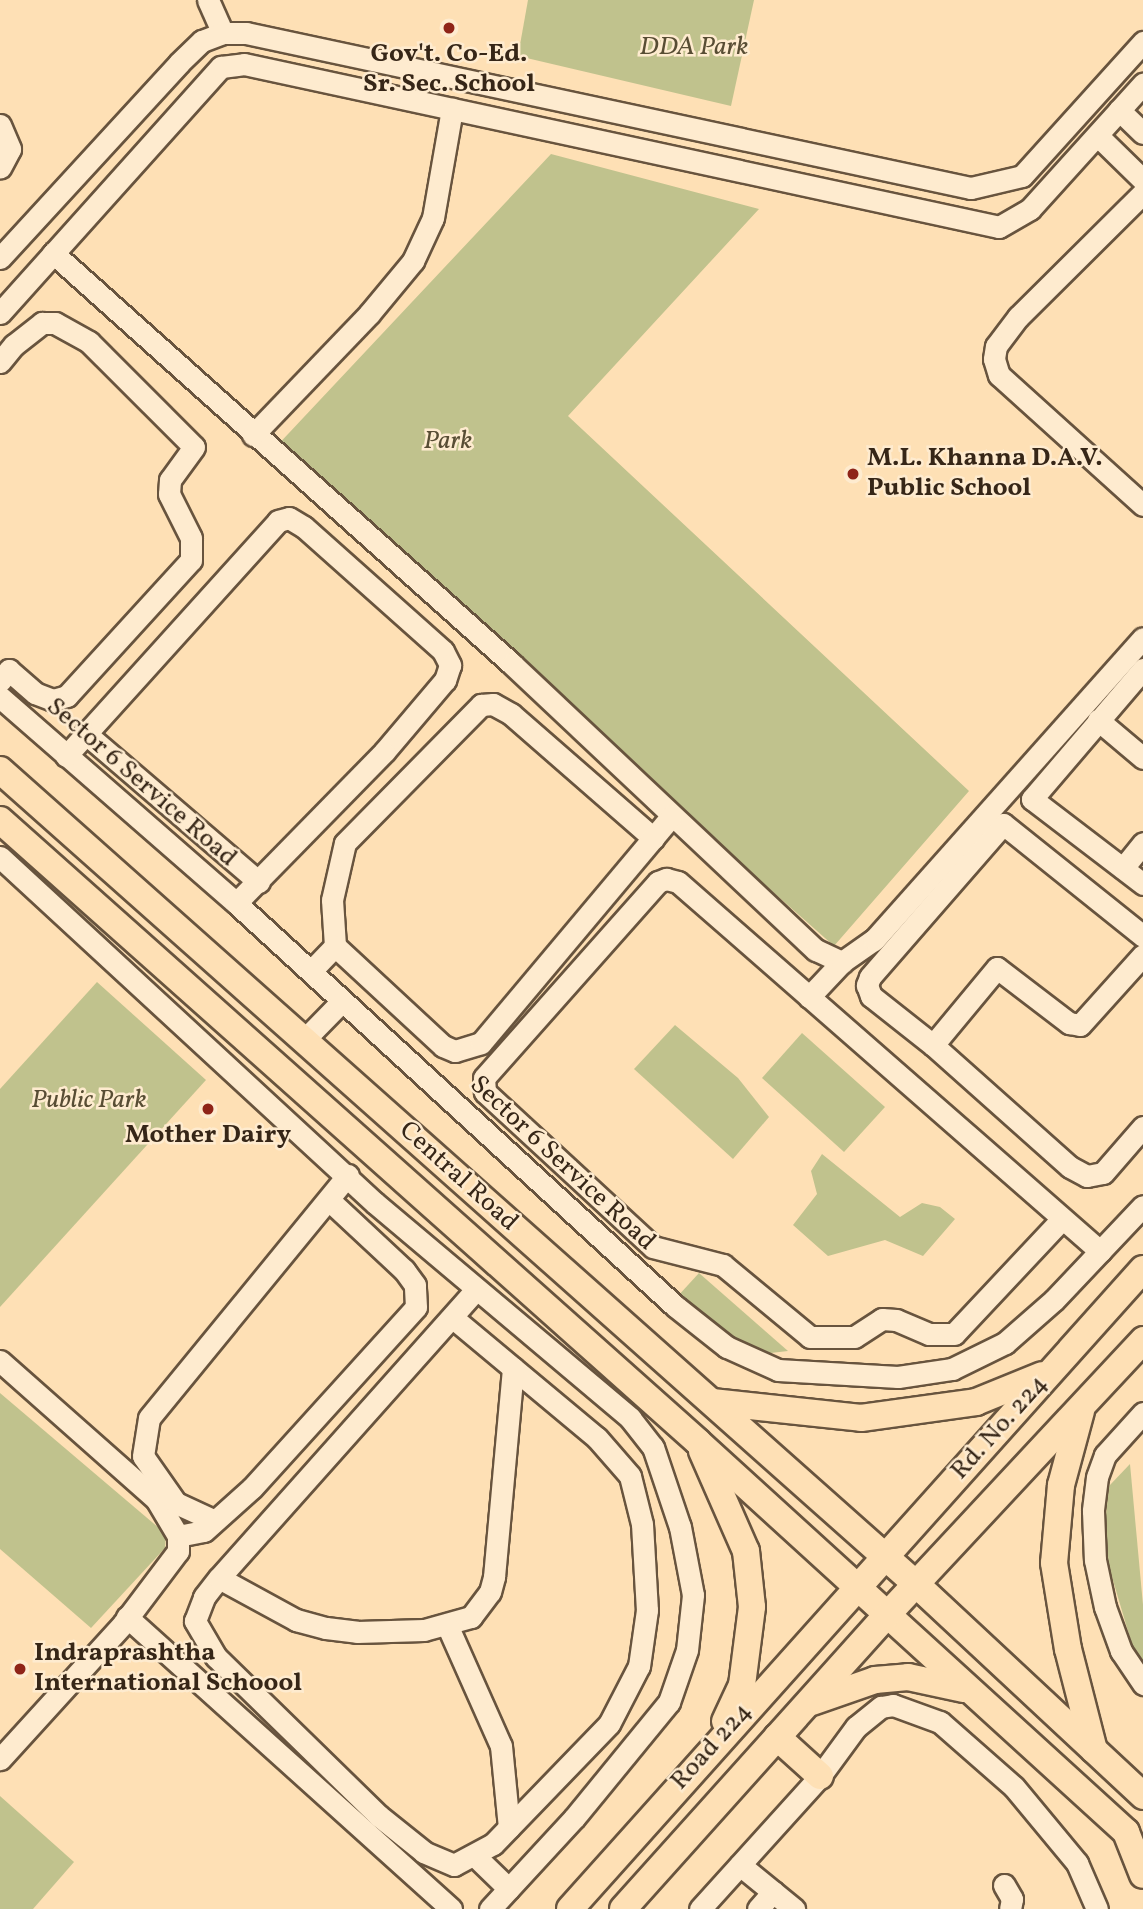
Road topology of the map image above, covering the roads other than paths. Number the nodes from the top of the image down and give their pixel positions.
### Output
1 (208, 0) edge
2 (223, 33) junction
3 (1143, 42) edge
4 (1143, 84) edge
5 (452, 109) junction
6 (1119, 110) junction
7 (0, 125) edge
8 (1143, 133) edge
9 (1098, 136) junction
10 (0, 168) edge
11 (1143, 180) edge
12 (1143, 193) edge
13 (53, 253) junction
14 (0, 258) edge
15 (0, 313) edge
16 (0, 362) edge
17 (253, 435) junction
18 (1143, 505) edge
19 (1143, 638) edge
20 (3, 668) edge
21 (1143, 669) edge
22 (0, 697) edge
23 (1098, 720) junction
24 (85, 733) junction
25 (66, 756) junction
26 (1143, 758) edge
27 (0, 771) edge
28 (1013, 783) junction
29 (1032, 799) junction
30 (672, 815) junction
31 (995, 818) junction
32 (0, 820) edge
33 (653, 838) junction
34 (1143, 843) edge
35 (0, 857) edge
36 (1123, 868) junction
37 (259, 882) junction
38 (1143, 884) edge
39 (236, 903) junction
40 (1143, 936) edge
41 (335, 946) junction
42 (1143, 955) edge
43 (842, 962) junction
44 (311, 971) junction
45 (809, 998) junction
46 (342, 1001) junction
47 (304, 1040) junction
48 (933, 1045) junction
49 (262, 1053) junction
50 (238, 1076) junction
51 (485, 1092) junction
52 (466, 1113) junction
53 (1143, 1127) edge
54 (348, 1175) junction
55 (329, 1200) junction
56 (1143, 1206) edge
57 (1061, 1220) junction
58 (1100, 1251) junction
59 (1143, 1269) edge
60 (475, 1291) junction
61 (453, 1318) junction
62 (1143, 1340) edge
63 (0, 1361) edge
64 (513, 1368) junction
65 (1050, 1371) junction
66 (712, 1402) junction
67 (1082, 1405) junction
68 (1143, 1413) edge
69 (698, 1442) junction
70 (214, 1520) junction
71 (178, 1536) junction
72 (884, 1557) junction
73 (219, 1578) junction
74 (916, 1584) junction
75 (857, 1586) junction
76 (887, 1615) junction
77 (127, 1617) junction
78 (448, 1627) junction
79 (1143, 1684) edge
80 (972, 1692) junction
81 (806, 1704) junction
82 (777, 1737) junction
83 (714, 1745) junction
84 (1094, 1750) junction
85 (0, 1759) edge
86 (820, 1776) junction
87 (1143, 1796) edge
88 (509, 1828) junction
89 (475, 1856) junction
90 (740, 1864) junction
91 (1143, 1875) edge
92 (1004, 1885) dead end
93 (509, 1889) junction
94 (773, 1892) junction
95 (451, 1909) edge
96 (490, 1909) edge
97 (570, 1909) edge
98 (623, 1909) edge
99 (700, 1909) edge
100 (758, 1909) edge
101 (794, 1909) edge
102 (1010, 1909) edge
103 (1097, 1909) edge

1 - 2 street
2 - 3 street
2 - 14 street
4 - 6 street
5 - 9 street
5 - 13 street
5 - 17 street
6 - 8 street
6 - 9 street
7 - 10 street
9 - 11 street
12 - 18 street
13 - 15 street
13 - 17 street
16 - 20 street
17 - 30 street
19 - 28 street
21 - 23 street
22 - 25 street, Sector 6 Service Road
23 - 26 street
23 - 29 street
24 - 25 street
24 - 37 street
24 - 37 street
25 - 39 street, Sector 6 Service Road
27 - 47 main road, Central Road
28 - 29 street
28 - 31 street
29 - 36 street
30 - 33 street
30 - 43 street
31 - 40 street
31 - 43 street
31 - 48 street
32 - 49 main road, Central Road
33 - 41 street
33 - 41 street
34 - 36 street
35 - 50 street
36 - 38 street
37 - 39 street
39 - 44 street, Sector 6 Service Road
41 - 44 street
42 - 48 street
43 - 45 street
44 - 46 street, Sector 6 Service Road
45 - 51 street
45 - 57 street
46 - 47 street
46 - 52 street, Sector 6 Service Road
47 - 66 main road, Central Road
48 - 53 street
49 - 50 street
49 - 69 main road, Central Road
50 - 54 street
51 - 52 street
51 - 57 street
52 - 58 street, Sector 6 Service Road
54 - 55 street
54 - 60 street
55 - 70 street
55 - 70 street
56 - 58 street, Sector 6 Service Road
57 - 58 street
59 - 65 main road, Rd. No. 224
60 - 61 street
60 - 93 street
61 - 64 street
61 - 73 street
62 - 67 main road, Rd. No. 224
63 - 71 street
64 - 78 street
64 - 88 street
65 - 66 main road
65 - 72 main road, Rd. No. 224
66 - 72 main road, Central Road
67 - 74 main road, Rd. No. 224
67 - 84 main road
68 - 79 street
69 - 75 main road, Central Road
69 - 83 main road
70 - 71 street
71 - 77 street
72 - 74 main road, Central Road
72 - 75 main road, Rd. No. 224
73 - 78 street
73 - 89 street
74 - 76 main road, Rd. No. 224
74 - 84 main road, Central Road
75 - 76 main road, Central Road
75 - 83 main road, Road 224
76 - 80 main road, Central Road
76 - 81 main road, Road 224
77 - 85 street
77 - 95 street
78 - 88 street
80 - 81 main road
80 - 91 main road, Central Road
81 - 82 main road, Road 224
82 - 86 main road
82 - 98 main road, Road 224
83 - 97 main road, Road 224
84 - 87 main road, Central Road
86 - 90 street
86 - 103 street
88 - 89 street
89 - 93 street
90 - 94 street
90 - 99 street
92 - 102 street
93 - 96 street
94 - 100 street
94 - 101 street

